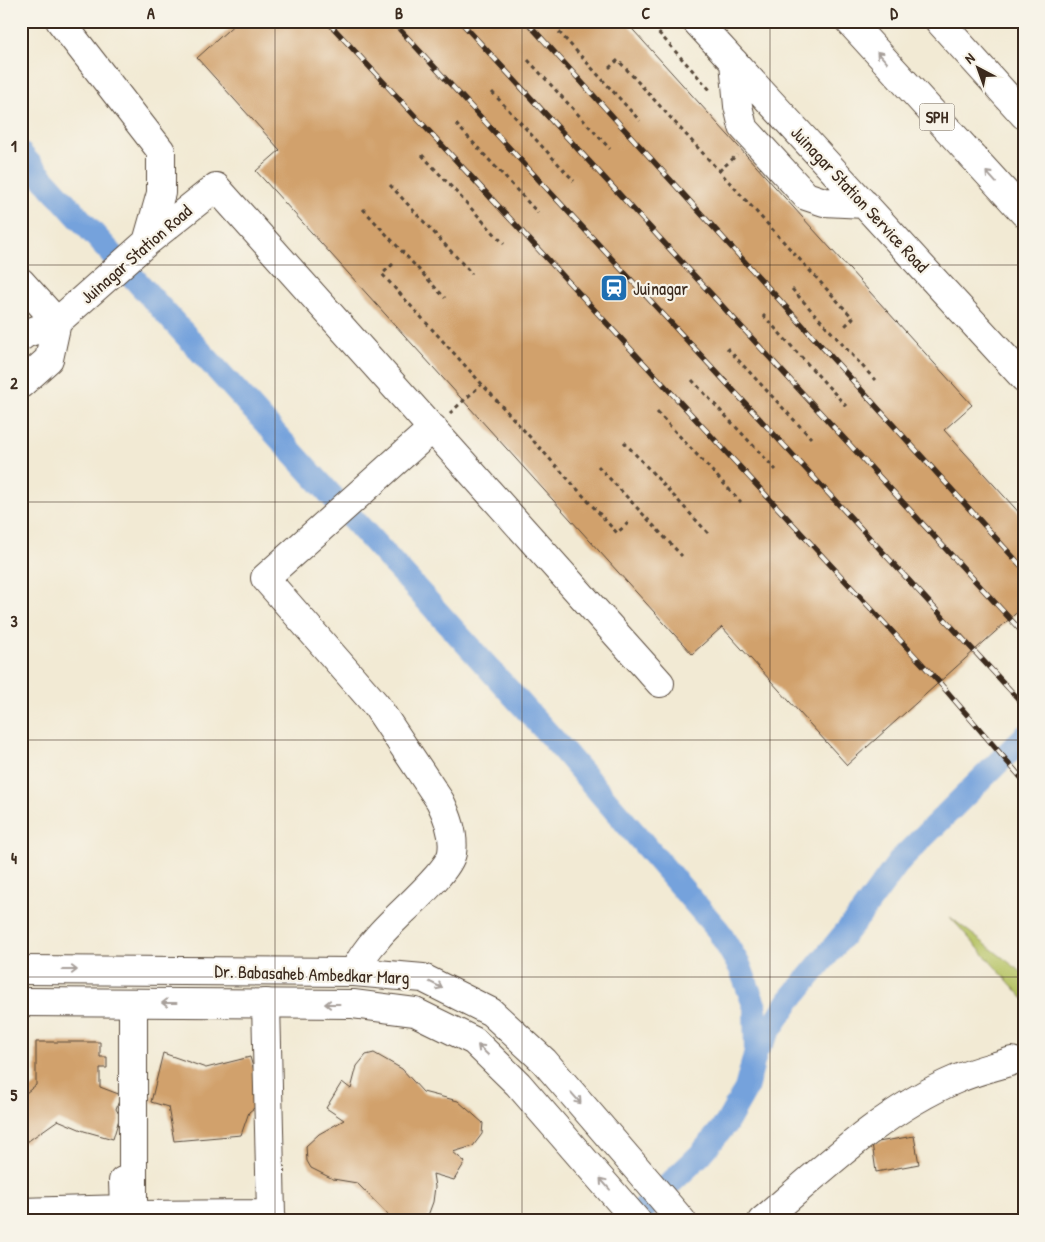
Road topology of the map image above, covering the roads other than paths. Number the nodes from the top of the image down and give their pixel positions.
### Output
1 (60, 21) edge
2 (696, 21) edge
3 (849, 21) edge
4 (939, 21) edge
5 (734, 62) junction
6 (1024, 115) edge
7 (865, 204) junction
8 (1024, 213) edge
9 (147, 242) junction
10 (21, 282) edge
11 (57, 322) junction
12 (23, 333) edge
13 (49, 359) junction
14 (1024, 378) edge
15 (21, 384) edge
16 (433, 428) junction
17 (660, 683) dead end
18 (21, 970) edge
19 (354, 972) junction
20 (21, 1002) edge
21 (127, 1003) junction
22 (266, 1004) junction
23 (1012, 1061) dead end
24 (21, 1212) edge
25 (637, 1221) edge
26 (682, 1221) edge
27 (762, 1221) edge

1 - 9 main road
2 - 5 main road, Juinagar Station Service Road
8 -> 3 main road, SPH
4 - 6 main road
5 - 7 main road, Juinagar Station Service Road
5 - 7 main road
7 - 14 main road, Juinagar Station Service Road
9 - 11 main road, Juinagar Station Road
9 - 16 main road, Juinagar Station Road
10 - 11 main road
11 - 12 main road, Juinagar Station Road
11 - 13 main road
12 - 13 main road, Juinagar Station Road
13 - 15 main road
16 - 17 main road
16 - 19 main road
18 -> 19 main road, Dr. Babasaheb Ambedkar Marg
19 -> 26 main road, Dr. Babasaheb Ambedkar Marg
20 - 21 main road, Dr. Babasaheb Ambedkar Marg
22 -> 21 main road, Dr. Babasaheb Ambedkar Marg
21 - 22 main road
21 - 24 main road
25 -> 22 main road, Dr. Babasaheb Ambedkar Marg
23 - 27 main road

